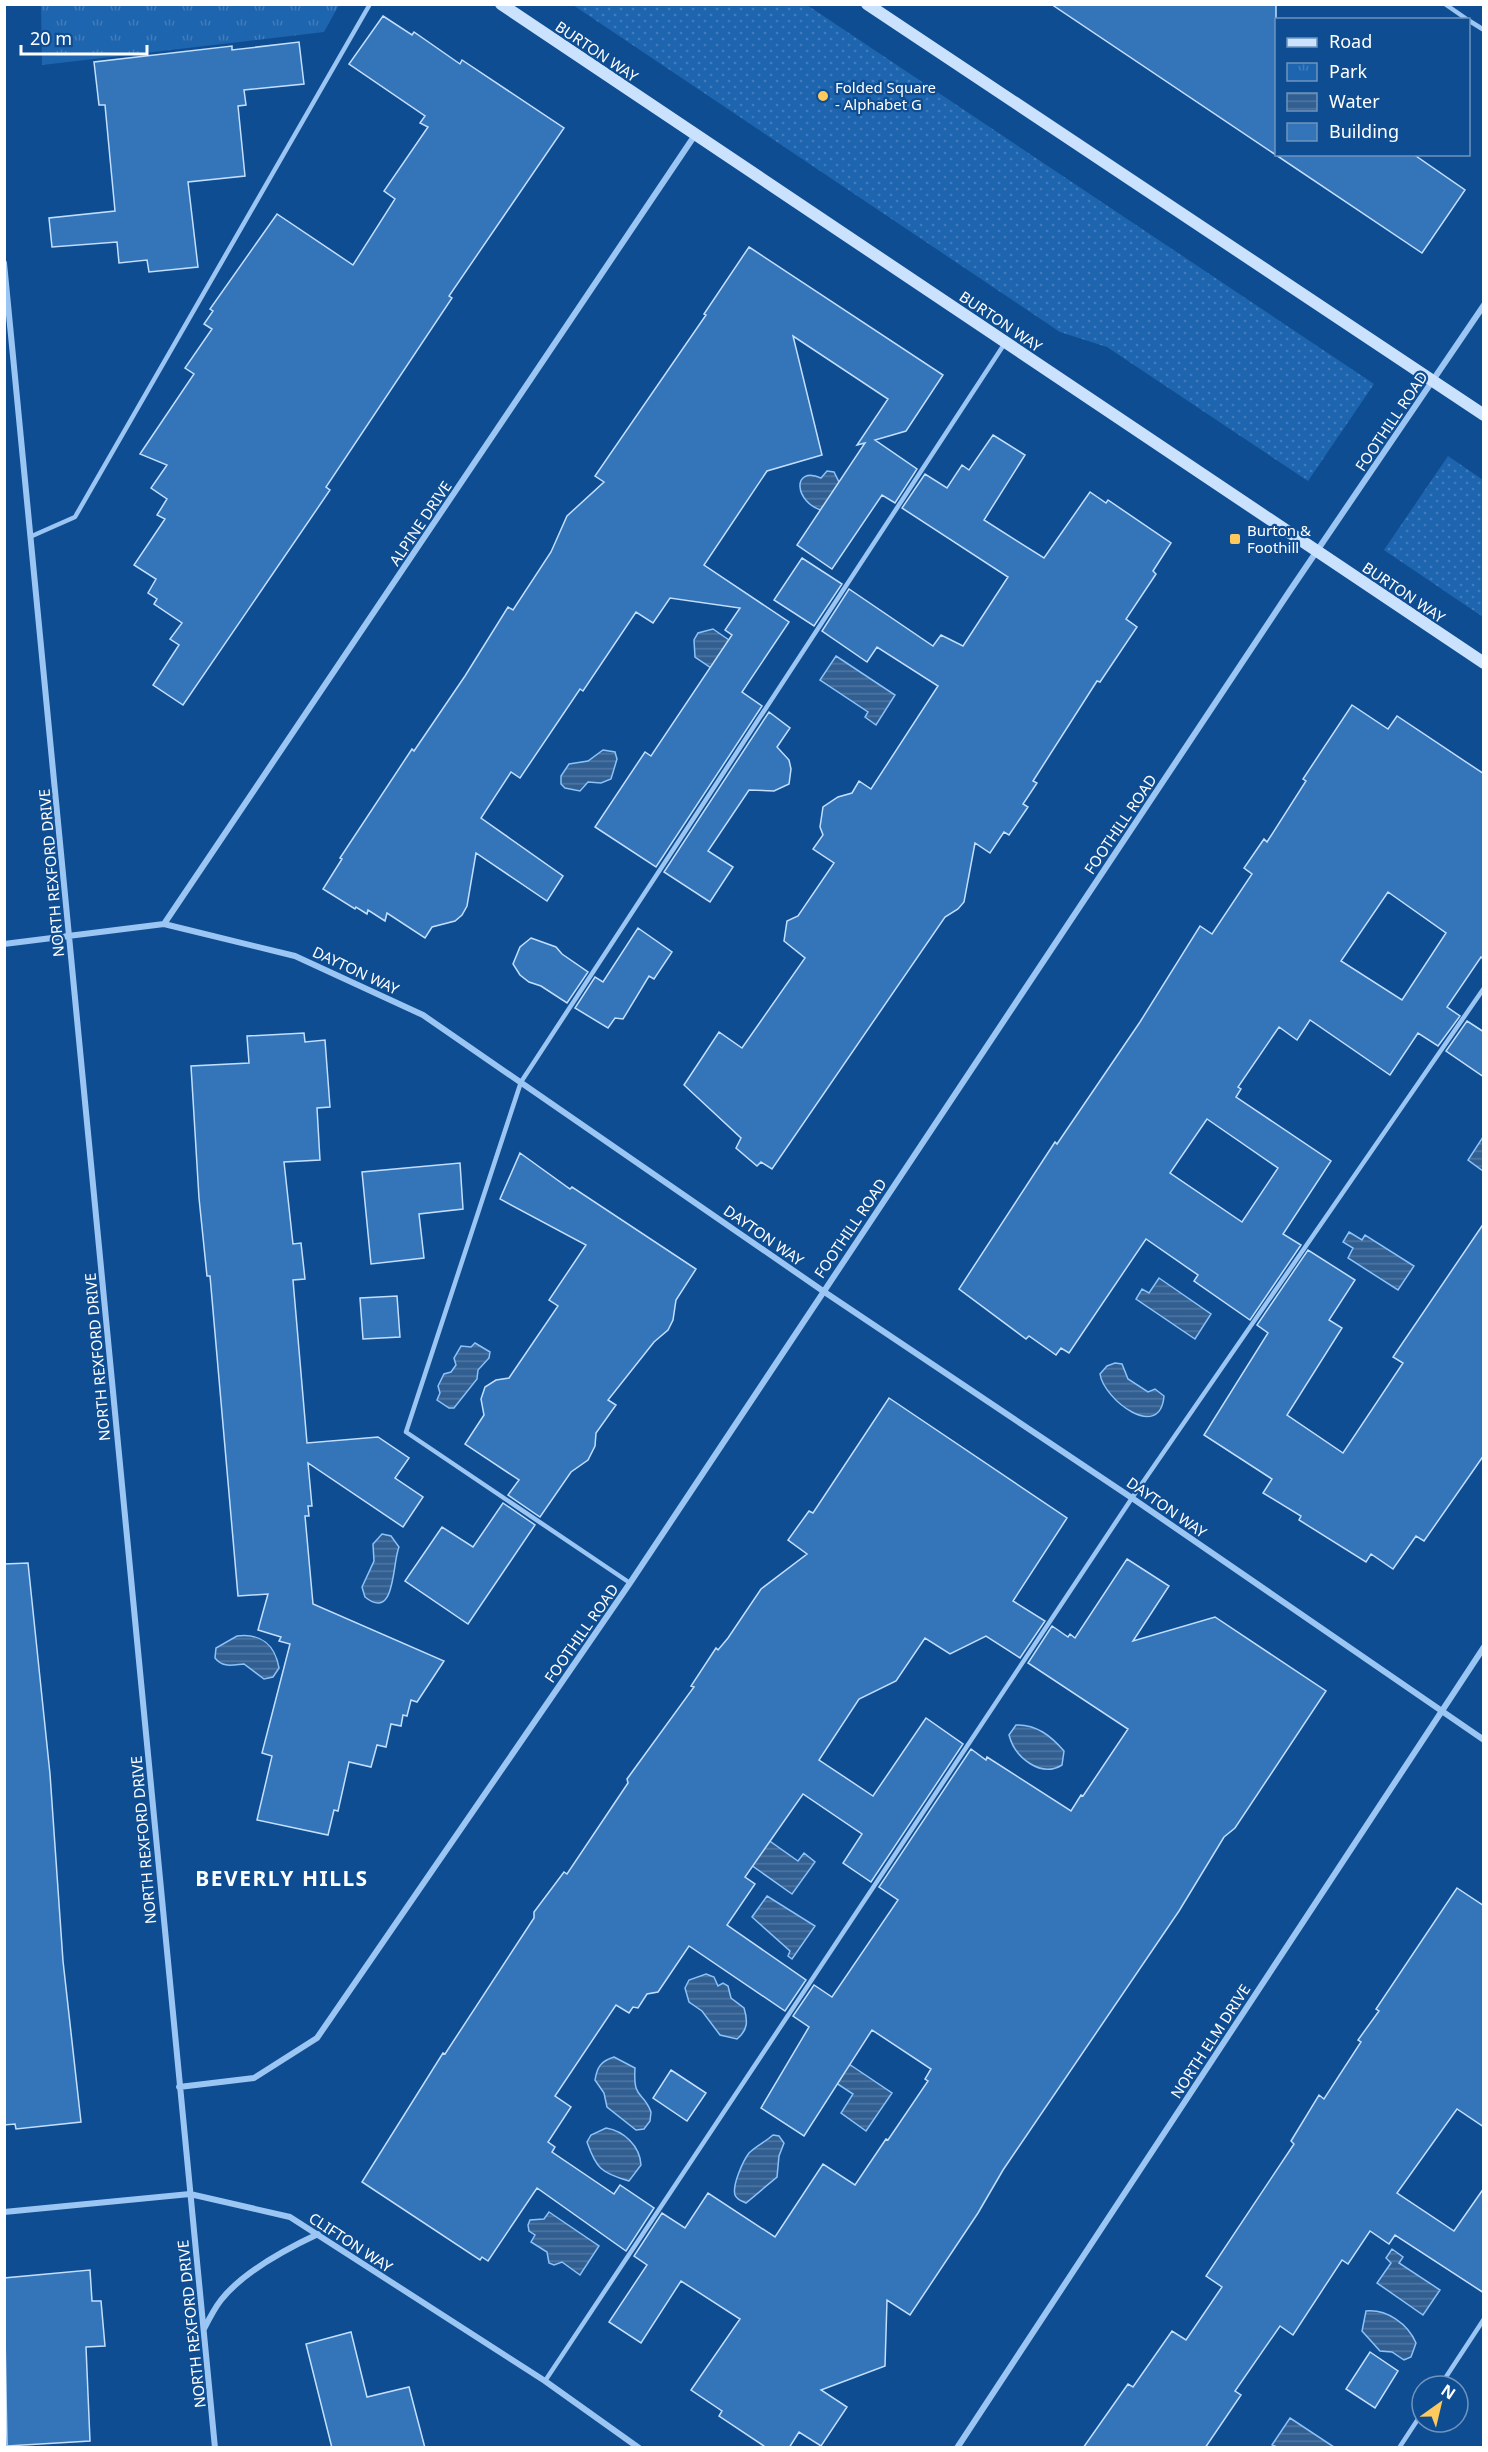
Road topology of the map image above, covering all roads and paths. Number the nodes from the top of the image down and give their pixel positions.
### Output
1 (370, 4) edge
2 (501, 4) edge
3 (867, 4) edge
4 (1445, 4) edge
5 (1465, 18) edge
6 (1470, 21) edge
7 (1484, 30) edge
8 (695, 135) junction
9 (4, 263) edge
10 (1484, 306) edge
11 (1005, 342) junction
12 (1433, 381) junction
13 (1484, 415) edge
14 (32, 536) junction
15 (1317, 551) junction
16 (1484, 663) edge
17 (164, 924) junction
18 (69, 938) junction
19 (4, 944) edge
20 (1484, 988) edge
21 (521, 1082) junction
22 (823, 1291) junction
23 (1132, 1498) junction
24 (630, 1583) junction
25 (1484, 1647) edge
26 (1440, 1711) junction
27 (1484, 1740) edge
28 (179, 2087) junction
29 (190, 2194) junction
30 (4, 2212) edge
31 (318, 2234) junction
32 (1484, 2319) edge
33 (203, 2329) junction
34 (1448, 2374) edge
35 (545, 2381) junction
36 (1410, 2431) edge
37 (215, 2448) edge
38 (639, 2448) edge
39 (957, 2448) edge
40 (1399, 2448) edge

1 - 14 lane
2 - 8 main road, BURTON WAY
3 - 12 main road
4 - 5 lane
6 - 7 lane
8 - 11 main road, BURTON WAY
8 - 17 street, ALPINE DRIVE
9 - 14 street, NORTH REXFORD DRIVE
10 - 12 street, FOOTHILL ROAD
11 - 15 main road, BURTON WAY
11 - 21 lane
12 - 13 main road
12 - 15 street, FOOTHILL ROAD
14 - 18 street, NORTH REXFORD DRIVE
15 - 16 main road, BURTON WAY
15 - 22 street, FOOTHILL ROAD
17 - 18 street, DAYTON WAY
17 - 21 street, DAYTON WAY
18 - 19 street, DAYTON WAY
18 - 28 street, NORTH REXFORD DRIVE
20 - 23 lane
21 - 22 street, DAYTON WAY
21 - 24 lane
22 - 23 street, DAYTON WAY
22 - 24 street, FOOTHILL ROAD
23 - 26 street, DAYTON WAY
23 - 35 lane
24 - 28 street, FOOTHILL ROAD
25 - 26 street, NORTH ELM DRIVE
26 - 27 street, DAYTON WAY
26 - 39 street, NORTH ELM DRIVE
28 - 29 street, NORTH REXFORD DRIVE
29 - 30 street, CLIFTON WAY
29 - 31 street, CLIFTON WAY
29 - 33 street, NORTH REXFORD DRIVE
31 - 33 street
31 - 35 street, CLIFTON WAY
32 - 34 lane
33 - 37 street, NORTH REXFORD DRIVE
35 - 38 street, CLIFTON WAY
36 - 40 lane

